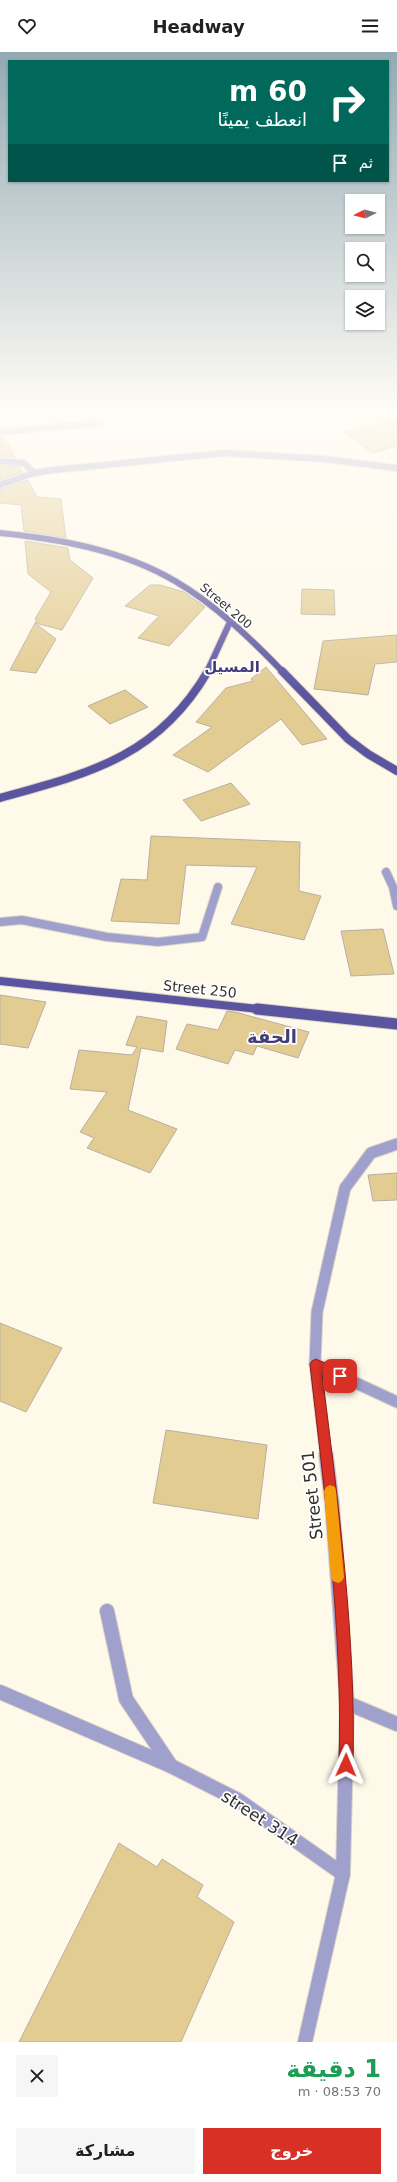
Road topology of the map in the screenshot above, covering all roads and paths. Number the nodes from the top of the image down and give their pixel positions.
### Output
1 (0, 533) edge
2 (230, 622) junction
3 (397, 771) edge
4 (0, 798) edge
5 (386, 872) dead end
6 (218, 887) dead end
7 (397, 906) edge
8 (0, 922) edge
9 (0, 981) edge
10 (397, 1024) edge
11 (397, 1144) edge
12 (316, 1364) junction
13 (397, 1402) edge
14 (107, 1611) dead end
15 (0, 1692) edge
16 (348, 1703) junction
17 (397, 1724) edge
18 (171, 1766) junction
19 (343, 1874) junction
20 (305, 2042) edge

1 - 2 main road, Street 200
2 - 3 main road, Street 200
2 - 4 main road
5 - 7 street
6 - 8 street
9 - 10 main road, Street 250
11 - 12 street, Street 501
12 - 13 street
12 - 16 street, Street 501
14 - 18 street, street 314
15 - 18 street
16 - 17 street
16 - 19 street, Street 501
18 - 19 street, street 314
19 - 20 street

